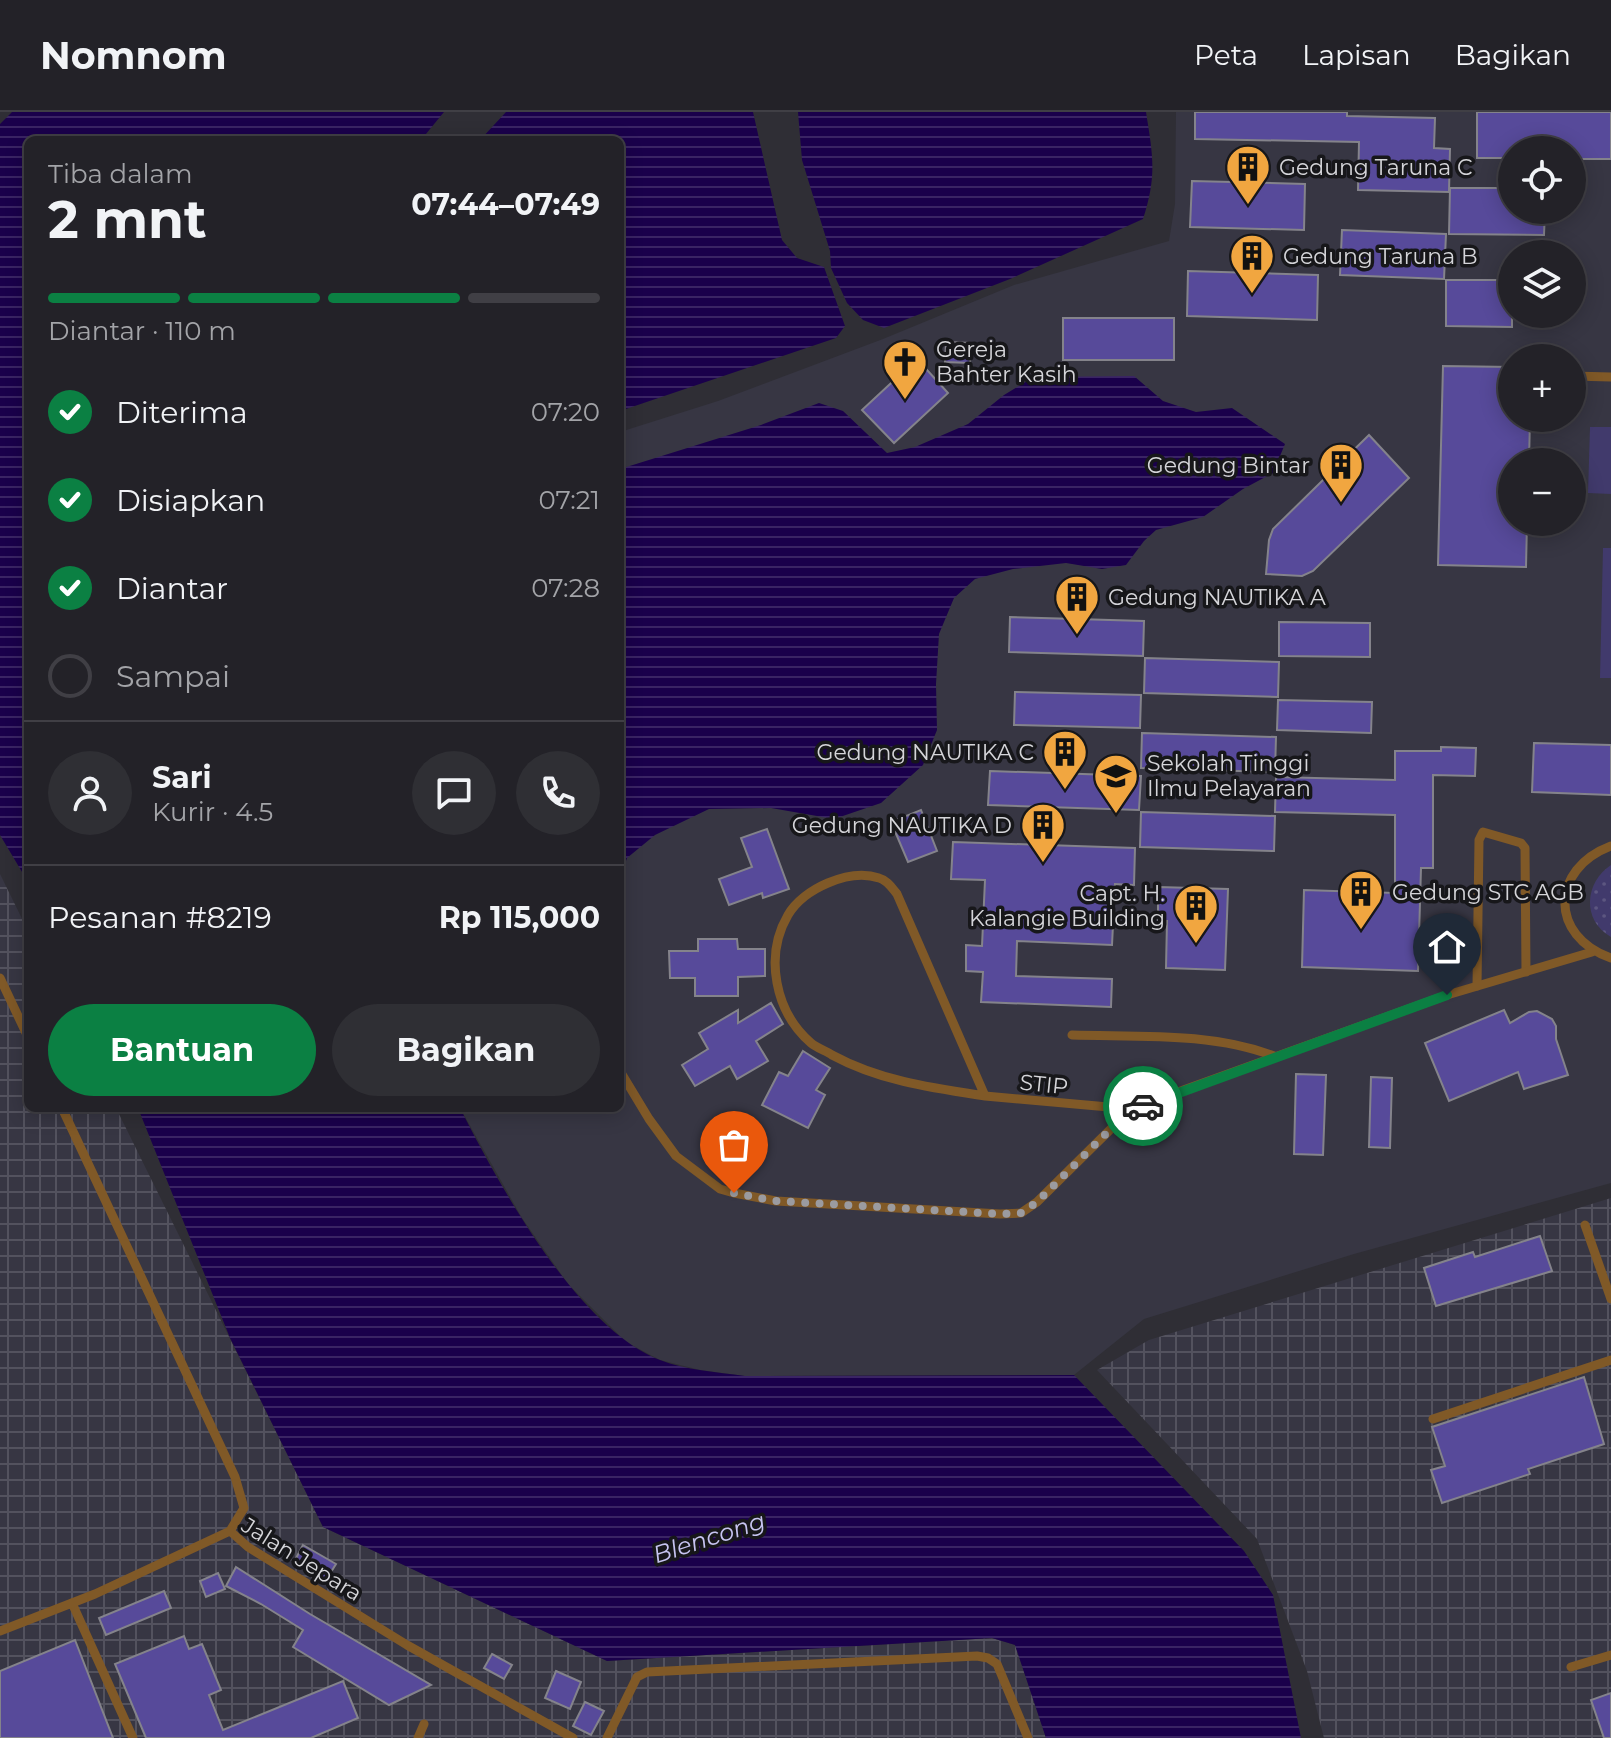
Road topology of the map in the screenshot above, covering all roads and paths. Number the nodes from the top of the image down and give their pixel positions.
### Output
1 (1586, 376) edge
2 (1611, 377) edge
3 (1611, 846) edge
4 (1592, 952) junction
5 (1611, 958) edge
6 (1526, 972) junction
7 (0, 978) edge
8 (1477, 986) junction
9 (24, 1029) edge
10 (1072, 1035) dead end
11 (1274, 1056) junction
12 (624, 1078) edge
13 (985, 1096) junction
14 (1131, 1109) junction
15 (64, 1112) edge
16 (1585, 1225) dead end
17 (1611, 1299) edge
18 (1611, 1360) edge
19 (1433, 1419) dead end
20 (230, 1531) junction
21 (72, 1603) junction
22 (0, 1631) edge
23 (1611, 1655) edge
24 (1571, 1667) dead end
25 (424, 1724) dead end
26 (133, 1738) edge
27 (418, 1738) edge
28 (573, 1738) edge
29 (607, 1738) edge
30 (1028, 1738) edge

1 - 2 lane
3 - 4 lane
4 - 5 lane
4 - 6 lane, STIP
6 - 8 lane, STIP
6 - 8 lane
7 - 9 lane
8 - 11 lane, STIP
10 - 11 lane
11 - 14 lane, STIP
12 - 14 lane
13 - 13 lane, STIP
13 - 14 lane, STIP
15 - 20 lane
16 - 17 lane
18 - 19 lane
20 - 21 lane, Jalan Jepara
20 - 28 lane, Jalan Jepara
21 - 22 lane, Jalan Jepara
21 - 26 lane
23 - 24 lane
25 - 27 lane
29 - 30 lane

